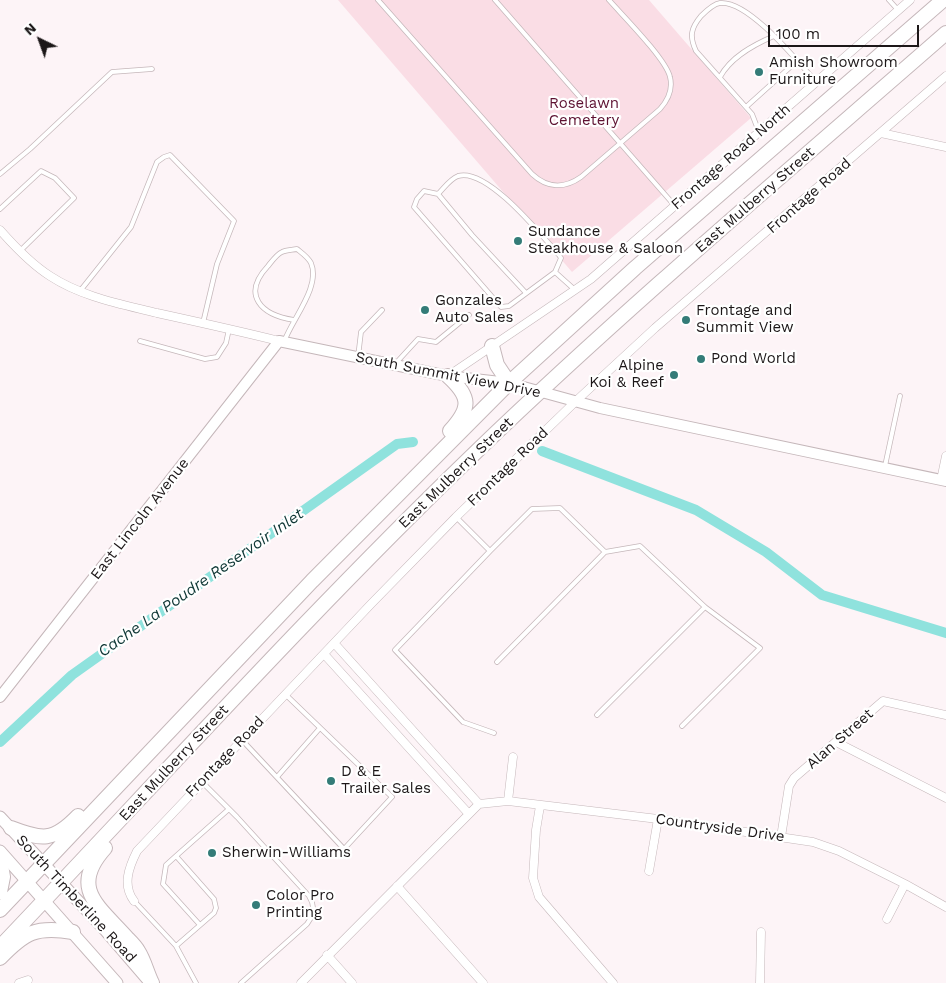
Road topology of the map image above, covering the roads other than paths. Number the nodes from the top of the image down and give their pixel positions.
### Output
1 (378, 0) edge
2 (494, 0) edge
3 (609, 0) edge
4 (889, 0) edge
5 (910, 0) edge
6 (943, 0) edge
7 (898, 10) junction
8 (946, 33) edge
9 (774, 36) junction
10 (797, 61) junction
11 (152, 69) dead end
12 (946, 76) edge
13 (720, 77) junction
14 (816, 82) junction
15 (746, 107) junction
16 (759, 132) junction
17 (881, 133) junction
18 (620, 143) junction
19 (946, 147) edge
20 (0, 174) edge
21 (438, 194) junction
22 (675, 206) junction
23 (0, 209) edge
24 (0, 230) edge
25 (20, 251) junction
26 (556, 272) junction
27 (575, 290) junction
28 (80, 291) junction
29 (526, 293) junction
30 (382, 310) dead end
31 (469, 315) dead end
32 (294, 320) junction
33 (203, 323) junction
34 (230, 329) junction
35 (140, 341) dead end
36 (282, 341) junction
37 (492, 346) junction
38 (358, 357) junction
39 (394, 364) junction
40 (448, 376) junction
41 (509, 383) junction
42 (539, 392) junction
43 (900, 396) dead end
44 (576, 401) junction
45 (946, 456) edge
46 (885, 468) junction
47 (412, 480) junction
48 (943, 481) edge
49 (456, 517) junction
50 (490, 551) junction
51 (605, 552) junction
52 (705, 607) junction
53 (334, 643) junction
54 (324, 654) junction
55 (497, 662) dead end
56 (234, 664) junction
57 (285, 694) junction
58 (0, 697) edge
59 (224, 709) junction
60 (597, 715) dead end
61 (946, 715) edge
62 (682, 726) dead end
63 (320, 728) junction
64 (494, 733) dead end
65 (242, 740) junction
66 (836, 742) junction
67 (513, 757) dead end
68 (277, 778) junction
69 (202, 782) junction
70 (946, 798) edge
71 (508, 801) junction
72 (479, 804) junction
73 (540, 806) junction
74 (229, 809) junction
75 (468, 813) junction
76 (0, 817) edge
77 (658, 819) junction
78 (11, 828) junction
79 (781, 837) junction
80 (0, 851) edge
81 (176, 856) junction
82 (0, 859) edge
83 (44, 864) junction
84 (649, 871) dead end
85 (27, 881) junction
86 (61, 883) junction
87 (905, 884) junction
88 (397, 886) junction
89 (0, 892) edge
90 (44, 900) junction
91 (134, 901) joint
92 (946, 907) edge
93 (0, 910) edge
94 (887, 918) dead end
95 (200, 925) junction
96 (72, 932) junction
97 (761, 932) dead end
98 (176, 946) junction
99 (0, 947) edge
100 (327, 955) junction
101 (0, 958) edge
102 (28, 980) dead end
103 (19, 983) edge
104 (117, 983) edge
105 (151, 983) edge
106 (196, 983) edge
107 (241, 983) edge
108 (301, 983) edge
109 (352, 983) edge
110 (483, 983) edge
111 (613, 983) edge
112 (760, 983) edge

1 - 18 lane
2 - 18 lane
3 - 18 lane
4 - 7 lane
5 - 7 street, Frontage Road North
6 - 41 highway, East Mulberry Street
7 - 14 street, Frontage Road North
8 - 42 highway, East Mulberry Street
9 - 10 lane
9 - 13 lane
9 - 13 lane
10 - 14 lane
10 - 15 lane
11 - 20 lane
12 - 17 street, Frontage Road
13 - 15 lane
14 - 16 street, Frontage Road North
15 - 16 lane
16 - 22 street, Frontage Road North
17 - 19 street
17 - 44 street, Frontage Road
18 - 22 lane
21 - 26 lane
21 - 29 lane
21 - 29 lane
22 - 27 street, Frontage Road North
23 - 25 lane
24 - 25 street, South Summit View Drive
25 - 28 street, South Summit View Drive
26 - 27 lane
26 - 29 lane
27 - 37 street, Frontage Road North
28 - 33 street, South Summit View Drive
28 - 33 lane
30 - 38 lane
31 - 39 lane
32 - 32 lane
32 - 36 lane
33 - 34 street, South Summit View Drive
34 - 35 lane
34 - 36 street, South Summit View Drive
36 - 38 street, South Summit View Drive
36 - 58 street, East Lincoln Avenue
37 - 40 street, Frontage Road North
37 - 41 highway
38 - 39 street, South Summit View Drive
39 - 40 street, South Summit View Drive
40 - 41 street, South Summit View Drive
40 - 47 highway
41 - 42 street, South Summit View Drive
41 - 47 highway, East Mulberry Street
42 - 44 street, South Summit View Drive
42 - 59 highway, East Mulberry Street
43 - 46 lane
44 - 46 street, South Summit View Drive
44 - 49 street, Frontage Road
45 - 48 street
46 - 48 street, South Summit View Drive
47 - 56 highway, East Mulberry Street
49 - 50 lane
49 - 53 street, Frontage Road
50 - 51 lane
50 - 64 lane
51 - 52 lane
51 - 55 lane
52 - 60 lane
52 - 62 lane
53 - 54 street, Frontage Road
53 - 72 street
54 - 57 street, Frontage Road
54 - 75 street
56 - 78 highway
56 - 83 highway, East Mulberry Street
57 - 63 lane
57 - 65 street, Frontage Road
59 - 86 highway, East Mulberry Street
59 - 105 highway
61 - 66 street, Alan Street
63 - 68 lane
63 - 68 lane
65 - 68 lane
65 - 69 street, Frontage Road
66 - 70 street
66 - 79 street, Alan Street
67 - 71 street
69 - 74 lane
69 - 91 street, Frontage Road
71 - 72 street, Countryside Drive
71 - 73 street, Countryside Drive
72 - 75 street
73 - 77 street, Countryside Drive
73 - 111 street
74 - 81 lane
74 - 107 lane
75 - 88 street
76 - 78 main road, South Timberline Road
77 - 79 street, Countryside Drive
77 - 84 street
78 - 83 main road, South Timberline Road
79 - 87 street, Countryside Drive
80 - 85 main road, South Timberline Road
81 - 95 lane
81 - 95 lane
82 - 89 highway
83 - 85 highway, East Mulberry Street
83 - 86 main road, South Timberline Road
85 - 90 main road, South Timberline Road
85 - 93 highway, East Mulberry Street
86 - 90 highway, East Mulberry Street
86 - 105 main road, South Timberline Road
87 - 92 street, Countryside Drive
87 - 94 street
88 - 100 street
88 - 110 street
90 - 96 main road, South Timberline Road
90 - 99 highway, East Mulberry Street
91 - 98 lane
95 - 98 lane
96 - 101 highway
96 - 104 main road, South Timberline Road
97 - 112 street
98 - 106 lane
100 - 108 street
100 - 109 street
102 - 103 street

